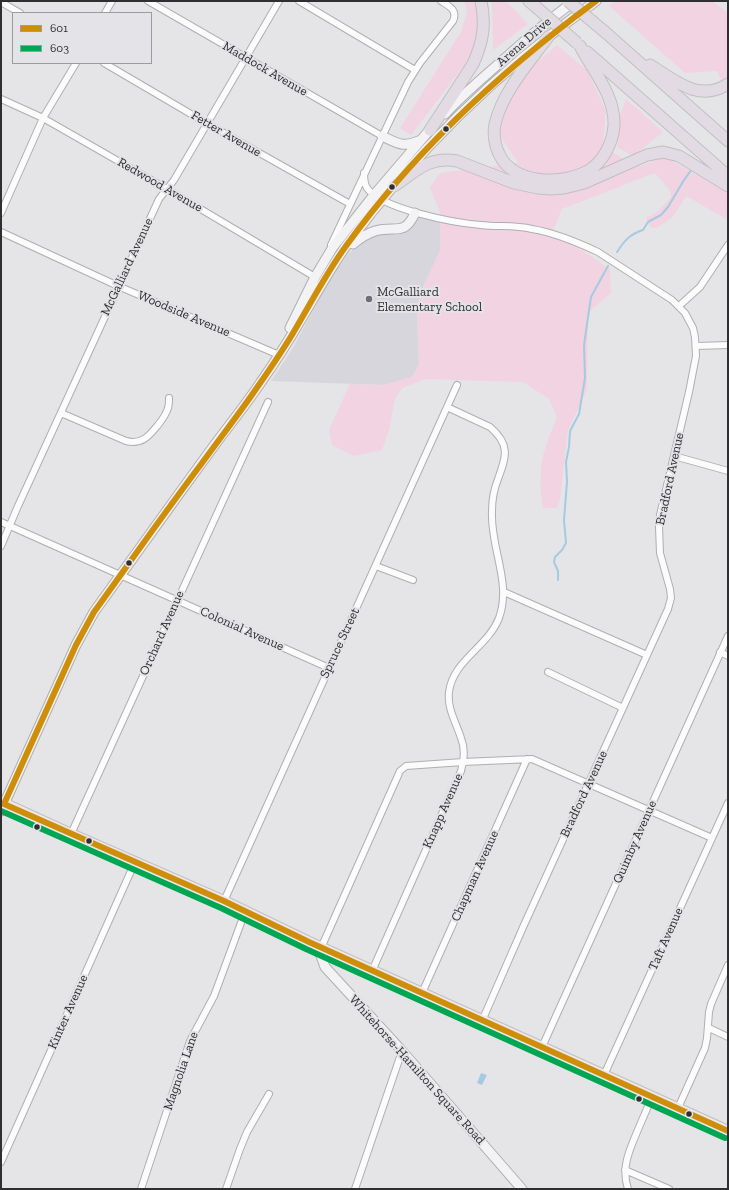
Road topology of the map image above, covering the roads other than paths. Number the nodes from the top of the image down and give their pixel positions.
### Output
1 (112, 1) edge
2 (148, 1) edge
3 (279, 1) edge
4 (299, 1) edge
5 (441, 1) edge
6 (481, 1) edge
7 (568, 1) edge
8 (575, 1) edge
9 (596, 1) edge
10 (1, 2) edge
11 (532, 4) edge
12 (18, 12) edge
13 (106, 12) edge
14 (548, 37) junction
15 (579, 44) junction
16 (620, 45) junction
17 (246, 58) junction
18 (75, 64) edge
19 (106, 64) edge
20 (415, 70) junction
21 (728, 84) edge
22 (1, 99) edge
23 (43, 118) junction
24 (208, 124) junction
25 (430, 130) junction
26 (382, 136) junction
27 (422, 140) junction
28 (728, 142) edge
29 (364, 173) junction
30 (728, 176) edge
31 (394, 186) junction
32 (728, 186) edge
33 (167, 189) junction
34 (374, 195) junction
35 (382, 201) junction
36 (350, 204) junction
37 (416, 212) junction
38 (1, 213) edge
39 (1, 232) edge
40 (728, 245) edge
41 (339, 258) junction
42 (321, 267) junction
43 (315, 277) junction
44 (118, 286) junction
45 (679, 306) junction
46 (728, 345) edge
47 (696, 346) junction
48 (279, 355) junction
49 (457, 385) dead end
50 (169, 398) dead end
51 (268, 402) dead end
52 (448, 407) junction
53 (61, 413) junction
54 (674, 456) junction
55 (728, 471) edge
56 (1, 522) edge
57 (10, 526) junction
58 (1, 546) edge
59 (376, 566) junction
60 (120, 576) junction
61 (413, 580) dead end
62 (504, 592) junction
63 (177, 601) junction
64 (728, 636) edge
65 (720, 652) junction
66 (647, 655) junction
67 (728, 656) edge
68 (329, 668) junction
69 (548, 672) dead end
70 (624, 708) junction
71 (527, 759) junction
72 (464, 762) junction
73 (589, 784) junction
74 (728, 803) edge
75 (2, 806) edge
76 (649, 811) junction
77 (71, 834) junction
78 (712, 838) junction
79 (135, 862) junction
80 (224, 902) junction
81 (245, 912) junction
82 (321, 948) junction
83 (728, 965) edge
84 (372, 970) junction
85 (422, 994) junction
86 (482, 1020) junction
87 (708, 1028) junction
88 (728, 1037) edge
89 (542, 1048) junction
90 (402, 1051) junction
91 (604, 1075) junction
92 (269, 1094) dead end
93 (652, 1097) junction
94 (678, 1108) junction
95 (728, 1131) edge
96 (1, 1162) edge
97 (625, 1170) junction
98 (141, 1189) edge
99 (226, 1189) edge
100 (355, 1189) edge
101 (522, 1189) edge
102 (628, 1189) edge
103 (669, 1189) edge

1 - 13 street
2 - 17 street, Maddock Avenue
3 - 17 street, McGalliard Avenue
4 - 20 street
5 - 20 street
6 - 25 highway
7 - 16 highway, bridge
8 - 25 main road, Arena Drive
9 - 14 main road, Arena Drive
10 - 12 street
11 - 15 highway, bridge
14 - 15 highway
14 - 31 main road, Arena Drive
15 - 30 highway
16 - 21 highway
16 - 28 highway
17 - 24 street, McGalliard Avenue
17 - 26 street, Maddock Avenue
18 - 23 street
19 - 24 street, Fetter Avenue
20 - 26 street
22 - 23 street, Redwood Avenue
23 - 33 street, Redwood Avenue
23 - 38 street
24 - 33 street, McGalliard Avenue
24 - 36 street, Fetter Avenue
25 - 27 main road, Arena Drive
26 - 27 main road
26 - 29 street
27 - 34 main road, Arena Drive
29 - 34 street, Bradford Avenue
29 - 36 street
31 - 32 highway
31 - 35 main road, Arena Drive
33 - 43 street, Redwood Avenue
33 - 44 street, McGalliard Avenue
34 - 35 street, Bradford Avenue
34 - 42 main road, Arena Drive
35 - 37 street, Bradford Avenue
35 - 41 main road, Arena Drive
36 - 42 street
37 - 41 main road
37 - 45 street, Bradford Avenue
39 - 44 street, Woodside Avenue
40 - 45 street
41 - 48 main road, Arena Drive
42 - 43 main road, Arena Drive
43 - 48 main road, Arena Drive
44 - 48 street, Woodside Avenue
44 - 53 street, McGalliard Avenue
45 - 47 street, Bradford Avenue
46 - 47 street
47 - 54 street, Bradford Avenue
48 - 60 main road, Arena Drive
49 - 52 street, Spruce Street
50 - 53 street
51 - 63 street, Orchard Avenue
52 - 59 street, Spruce Street
52 - 62 street, Knapp Avenue
53 - 57 street, McGalliard Avenue
54 - 55 street
54 - 66 street, Bradford Avenue
56 - 57 street, Colonial Avenue
57 - 58 street, McGalliard Avenue
57 - 60 street, Colonial Avenue
59 - 61 street
59 - 68 street, Spruce Street
60 - 63 street, Colonial Avenue
60 - 75 main road, Arena Drive
62 - 66 street
62 - 72 street, Knapp Avenue
63 - 68 street, Colonial Avenue
63 - 77 street, Orchard Avenue
64 - 65 street, Quimby Avenue
65 - 67 street
65 - 76 street, Quimby Avenue
66 - 70 street, Bradford Avenue
68 - 80 street, Spruce Street
69 - 70 street
70 - 73 street, Bradford Avenue
71 - 72 street
71 - 73 street
71 - 85 street, Chapman Avenue
72 - 82 street
72 - 84 street, Knapp Avenue
73 - 76 street
73 - 86 street, Bradford Avenue
74 - 78 street, Taft Avenue
75 - 77 main road
76 - 78 street
76 - 89 street, Quimby Avenue
77 - 79 main road
78 - 91 street, Taft Avenue
79 - 80 main road
79 - 96 street, Kinter Avenue
80 - 81 main road
81 - 82 main road
81 - 98 street, Magnolia Lane
82 - 84 main road
82 - 90 main road, Whitehorse-Hamilton Square Road
83 - 87 street
84 - 85 main road
85 - 86 main road
86 - 89 main road
87 - 88 street
87 - 94 street
89 - 91 main road
90 - 100 street
90 - 101 main road, Whitehorse-Hamilton Square Road
91 - 93 main road
92 - 99 street
93 - 94 main road
93 - 97 street
94 - 95 main road
97 - 102 street
97 - 103 street

